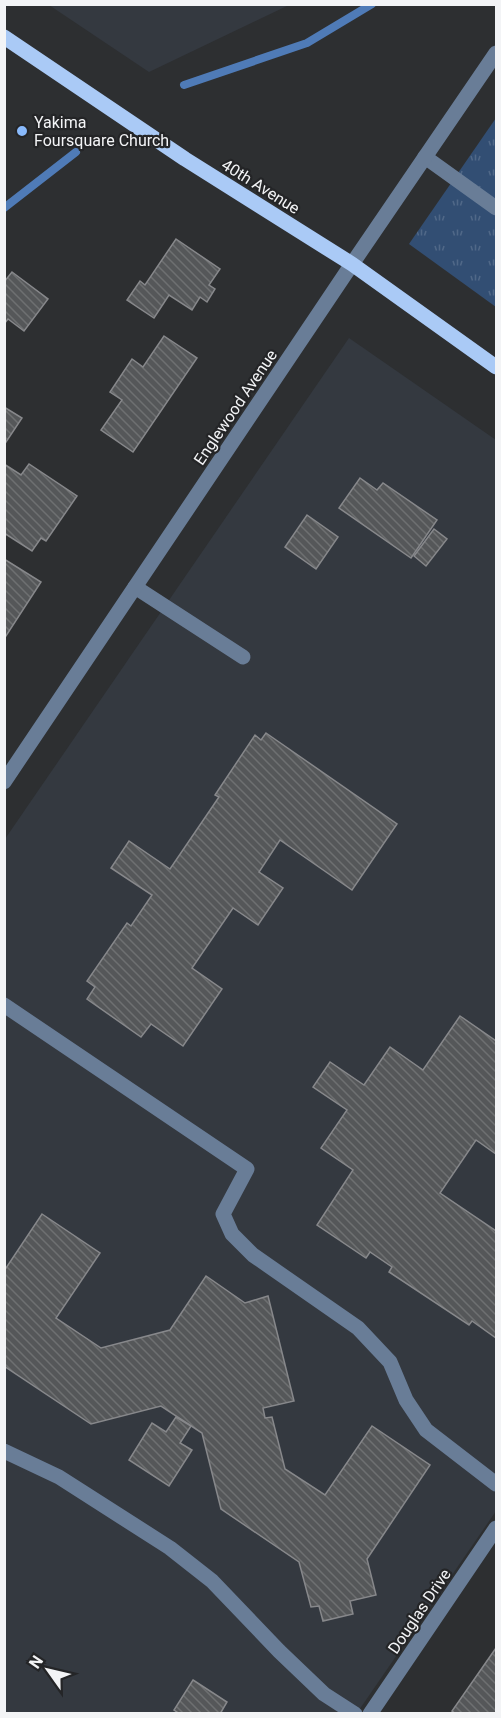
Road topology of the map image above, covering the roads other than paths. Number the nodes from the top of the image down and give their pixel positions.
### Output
1 (4, 37) edge
2 (496, 53) edge
3 (425, 157) junction
4 (496, 208) edge
5 (352, 264) junction
6 (496, 367) edge
7 (135, 587) junction
8 (243, 657) dead end
9 (4, 782) edge
10 (4, 1005) edge
11 (4, 1451) edge
12 (496, 1484) edge
13 (496, 1528) edge
14 (355, 1713) edge
15 (370, 1713) edge

1 - 5 main road, 40th Avenue
2 - 3 street, Englewood Avenue
3 - 4 street
3 - 5 street, Englewood Avenue
5 - 6 main road, 40th Avenue
5 - 7 street, Englewood Avenue
7 - 8 street
7 - 9 street, Englewood Avenue
10 - 12 street
11 - 14 street
13 - 15 street, Douglas Drive

